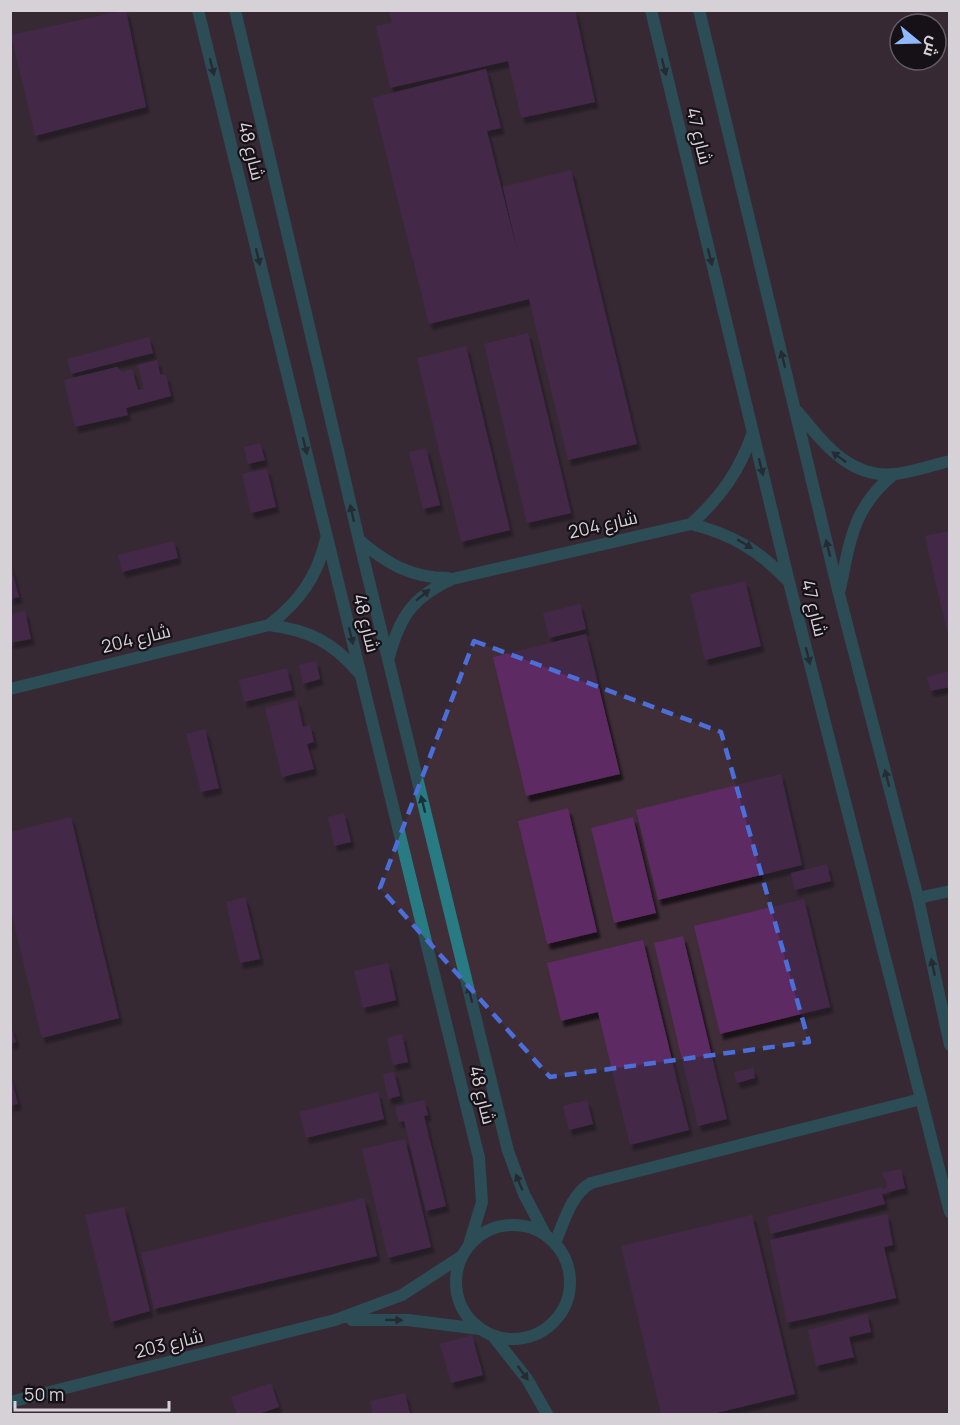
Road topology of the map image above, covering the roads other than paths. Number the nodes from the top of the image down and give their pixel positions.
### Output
1 (198, 10) edge
2 (235, 10) edge
3 (651, 10) edge
4 (699, 10) edge
5 (794, 408) junction
6 (753, 432) junction
7 (950, 461) edge
8 (894, 474) junction
9 (691, 524) junction
10 (327, 537) junction
11 (359, 540) junction
12 (452, 579) junction
13 (789, 582) junction
14 (839, 594) junction
15 (269, 625) junction
16 (388, 661) junction
17 (360, 675) junction
18 (10, 689) edge
19 (950, 891) edge
20 (918, 898) junction
21 (950, 1045) edge
22 (921, 1099) junction
23 (950, 1212) edge
24 (545, 1234) junction
25 (555, 1243) junction
26 (470, 1245) junction
27 (462, 1256) junction
28 (335, 1320) junction
29 (480, 1329) junction
30 (492, 1335) junction
31 (10, 1402) edge
32 (547, 1414) edge

1 -> 10 street, شارع 48
11 -> 2 street, شارع 48
3 -> 6 street, شارع 47
5 -> 4 street, شارع 47
8 -> 5 street
14 -> 5 street, شارع 47
6 - 9 street
6 -> 13 street, شارع 47
7 - 8 street
8 - 14 street
9 - 12 street, شارع 204
9 -> 13 street, شارع 204
10 - 15 street, شارع 204
10 -> 17 street, شارع 48
11 - 12 street, شارع 204
11 - 16 street, شارع 48
16 -> 12 street, شارع 204
13 -> 22 street, شارع 47
20 -> 14 street, شارع 47
15 - 17 street, شارع 204
15 - 18 street, شارع 204
24 -> 16 street, شارع 48
17 - 26 street, شارع 48
19 - 20 street
21 -> 20 street, شارع 47
22 - 23 street, شارع 47
22 - 25 street
24 - 25 street
24 - 26 street
25 - 30 street
26 - 27 street
27 - 28 street, شارع 203
27 - 29 street
28 -> 29 street, شارع 203
28 - 31 street, شارع 203
29 - 30 street
30 -> 32 street

